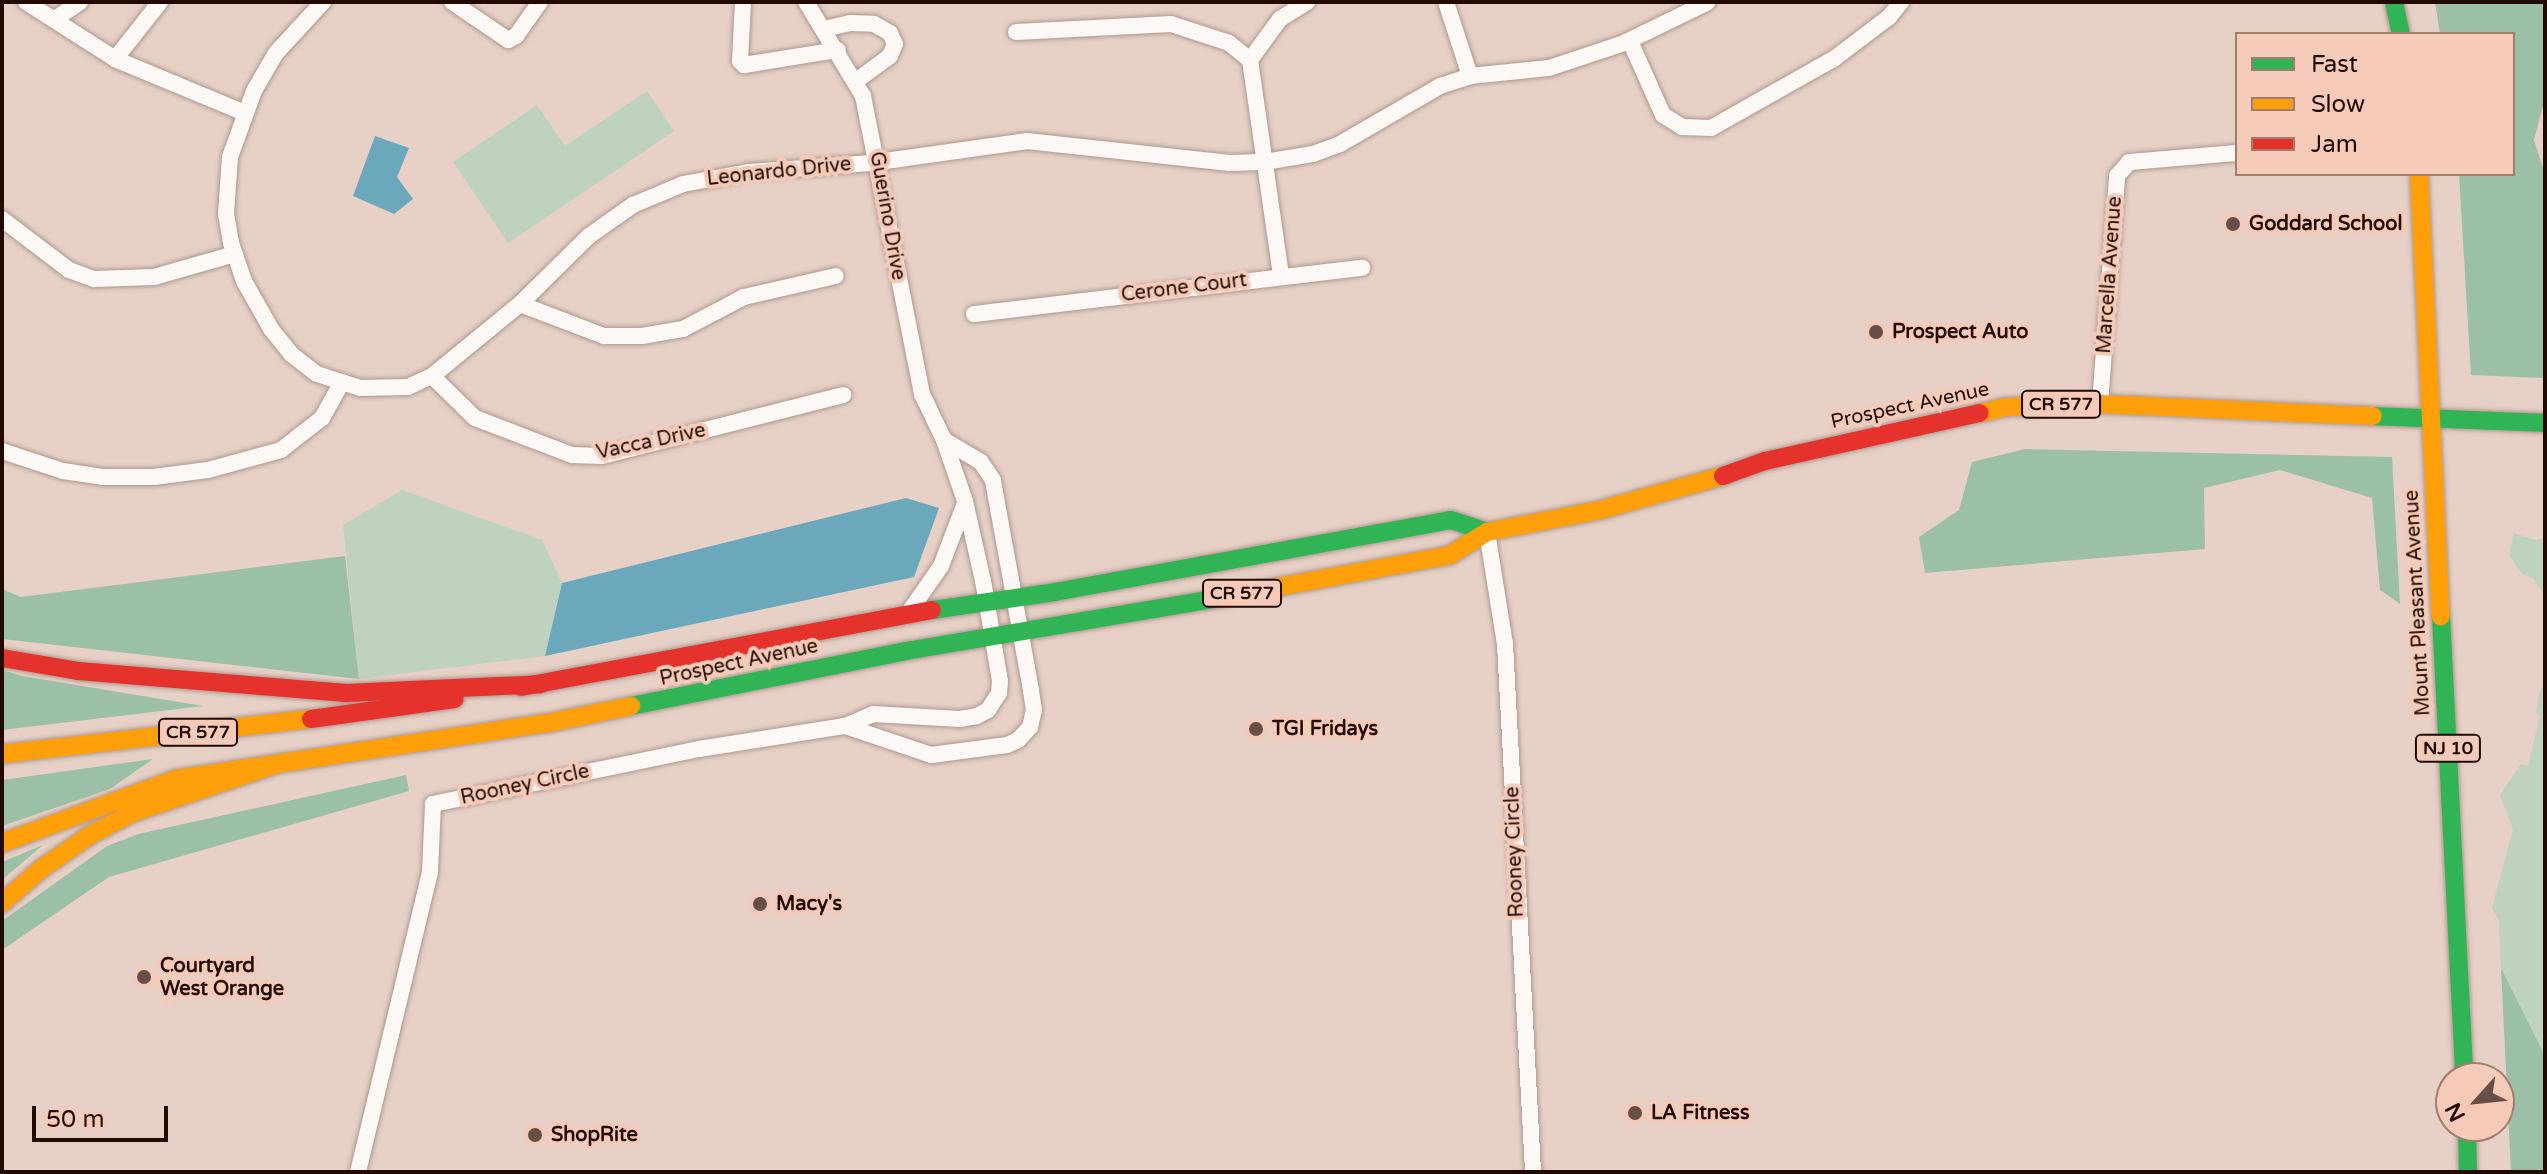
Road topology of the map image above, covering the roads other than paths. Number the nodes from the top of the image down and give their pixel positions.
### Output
1 (26, 2) edge
2 (80, 2) edge
3 (160, 2) edge
4 (323, 2) edge
5 (452, 2) edge
6 (540, 2) edge
7 (743, 2) edge
8 (806, 2) edge
9 (1307, 2) edge
10 (1446, 2) edge
11 (1708, 2) edge
12 (1901, 2) edge
13 (2394, 2) edge
14 (55, 19) junction
15 (824, 29) junction
16 (1016, 32) dead end
17 (2401, 32) edge
18 (1630, 41) junction
19 (838, 50) junction
20 (115, 59) junction
21 (1250, 60) junction
22 (1470, 76) junction
23 (856, 81) junction
24 (245, 113) junction
25 (2235, 153) edge
26 (877, 162) junction
27 (1265, 162) junction
28 (2419, 176) edge
29 (2, 219) edge
30 (235, 254) junction
31 (1362, 268) dead end
32 (836, 276) dead end
33 (1281, 276) junction
34 (520, 304) junction
35 (974, 314) dead end
36 (432, 376) junction
37 (342, 382) junction
38 (843, 395) dead end
39 (2100, 404) junction
40 (2431, 418) junction
41 (2545, 423) edge
42 (944, 440) junction
43 (2, 451) edge
44 (965, 501) junction
45 (1487, 532) junction
46 (1015, 598) junction
47 (987, 601) junction
48 (907, 615) junction
49 (1022, 634) junction
50 (992, 638) junction
51 (2, 658) edge
52 (541, 684) junction
53 (845, 726) junction
54 (2, 754) edge
55 (277, 764) junction
56 (2, 843) edge
57 (2, 903) edge
58 (2463, 1062) edge
59 (2467, 1142) edge
60 (358, 1172) edge
61 (1533, 1172) edge
62 (2468, 1172) edge

1 - 14 street
2 - 14 street
3 - 20 street
4 - 24 street, Leonardo Drive
5 - 6 street
7 - 19 street
8 - 15 street, Guerino Drive
9 - 21 street
10 - 22 street
11 - 18 street, Leonardo Drive
12 - 18 street
13 - 17 main road
14 - 20 street
15 - 19 street, Guerino Drive
15 - 23 street
16 - 21 street
18 - 22 street, Leonardo Drive
19 - 23 street, Guerino Drive
20 - 24 street
21 - 27 street
22 - 27 street, Leonardo Drive
23 - 26 street, Guerino Drive
24 - 30 street, Leonardo Drive
25 - 39 street, Marcella Avenue
26 - 27 street, Leonardo Drive
26 - 34 street, Leonardo Drive
26 - 42 street, Guerino Drive
27 - 33 street
28 - 40 main road, Mount Pleasant Avenue
29 - 30 street
30 - 37 street, Leonardo Drive
31 - 33 street, Cerone Court
32 - 34 street
33 - 35 street, Cerone Court
34 - 36 street, Leonardo Drive
36 - 37 street, Leonardo Drive
36 - 38 street, Vacca Drive
37 - 43 street
39 - 40 main road, Prospect Avenue / CR 577
39 - 45 main road, Prospect Avenue / CR 577
40 - 41 main road, Prospect Avenue
40 - 58 main road, Mount Pleasant Avenue / NJ 10
42 - 44 street, Guerino Drive
42 - 46 street
44 - 47 street, Guerino Drive
44 - 48 street
45 - 46 main road, Prospect Avenue / CR 577
45 - 49 main road, Prospect Avenue / CR 577
45 - 61 street, Rooney Circle
46 - 47 main road, Prospect Avenue / CR 577
46 - 49 street
47 - 48 main road, Prospect Avenue / CR 577
47 - 50 street, Rooney Circle
48 - 52 main road, Prospect Avenue / CR 577
49 - 50 main road, Prospect Avenue / CR 577
49 - 53 street, Rooney Circle
50 - 53 street, Rooney Circle
50 - 55 main road, Prospect Avenue / CR 577
51 - 52 main road
52 - 54 main road, Prospect Avenue / CR 577
53 - 60 street, Rooney Circle
55 - 56 main road, Prospect Avenue / CR 577
55 - 57 main road
59 - 62 main road

